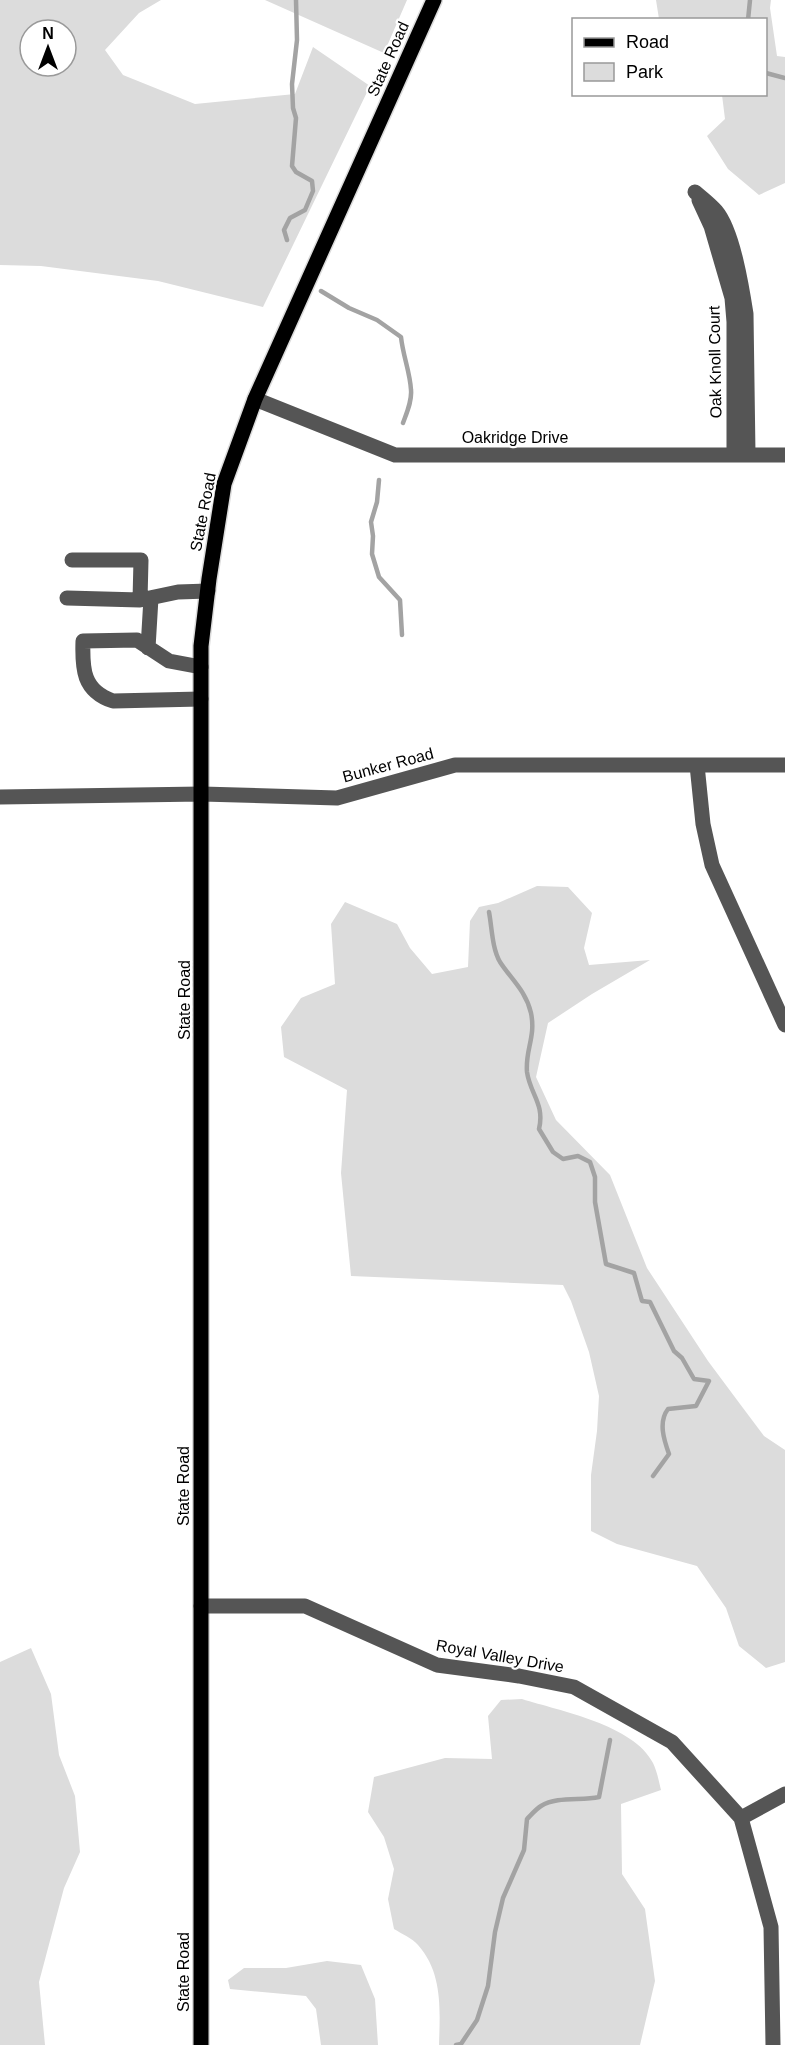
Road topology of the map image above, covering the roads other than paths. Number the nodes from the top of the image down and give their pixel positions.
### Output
1 (434, 0) edge
2 (255, 399) junction
3 (741, 454) junction
4 (785, 454) edge
5 (72, 560) dead end
6 (208, 591) junction
7 (67, 598) dead end
8 (146, 599) junction
9 (148, 648) junction
10 (201, 668) junction
11 (201, 699) junction
12 (697, 765) junction
13 (785, 765) edge
14 (202, 794) junction
15 (0, 797) edge
16 (785, 1025) edge
17 (201, 1606) junction
18 (785, 1794) edge
19 (741, 1818) junction
20 (201, 2045) edge
21 (773, 2045) edge

1 - 2 main road, State Road
2 - 3 street, Oakridge Drive
2 - 6 main road, State Road
3 - 3 street, Oak Knoll Court
3 - 4 street, Oakridge Drive
5 - 8 street
6 - 8 street
6 - 10 main road, State Road
7 - 8 street
8 - 9 street
9 - 10 street
9 - 11 street
10 - 11 main road, State Road
11 - 14 main road, State Road
12 - 13 street, Bunker Road
12 - 14 street, Bunker Road
12 - 16 street
14 - 15 street, Bunker Road
14 - 17 main road, State Road
17 - 19 street, Royal Valley Drive
17 - 20 main road, State Road
18 - 19 street
19 - 21 street, Royal Valley Drive

